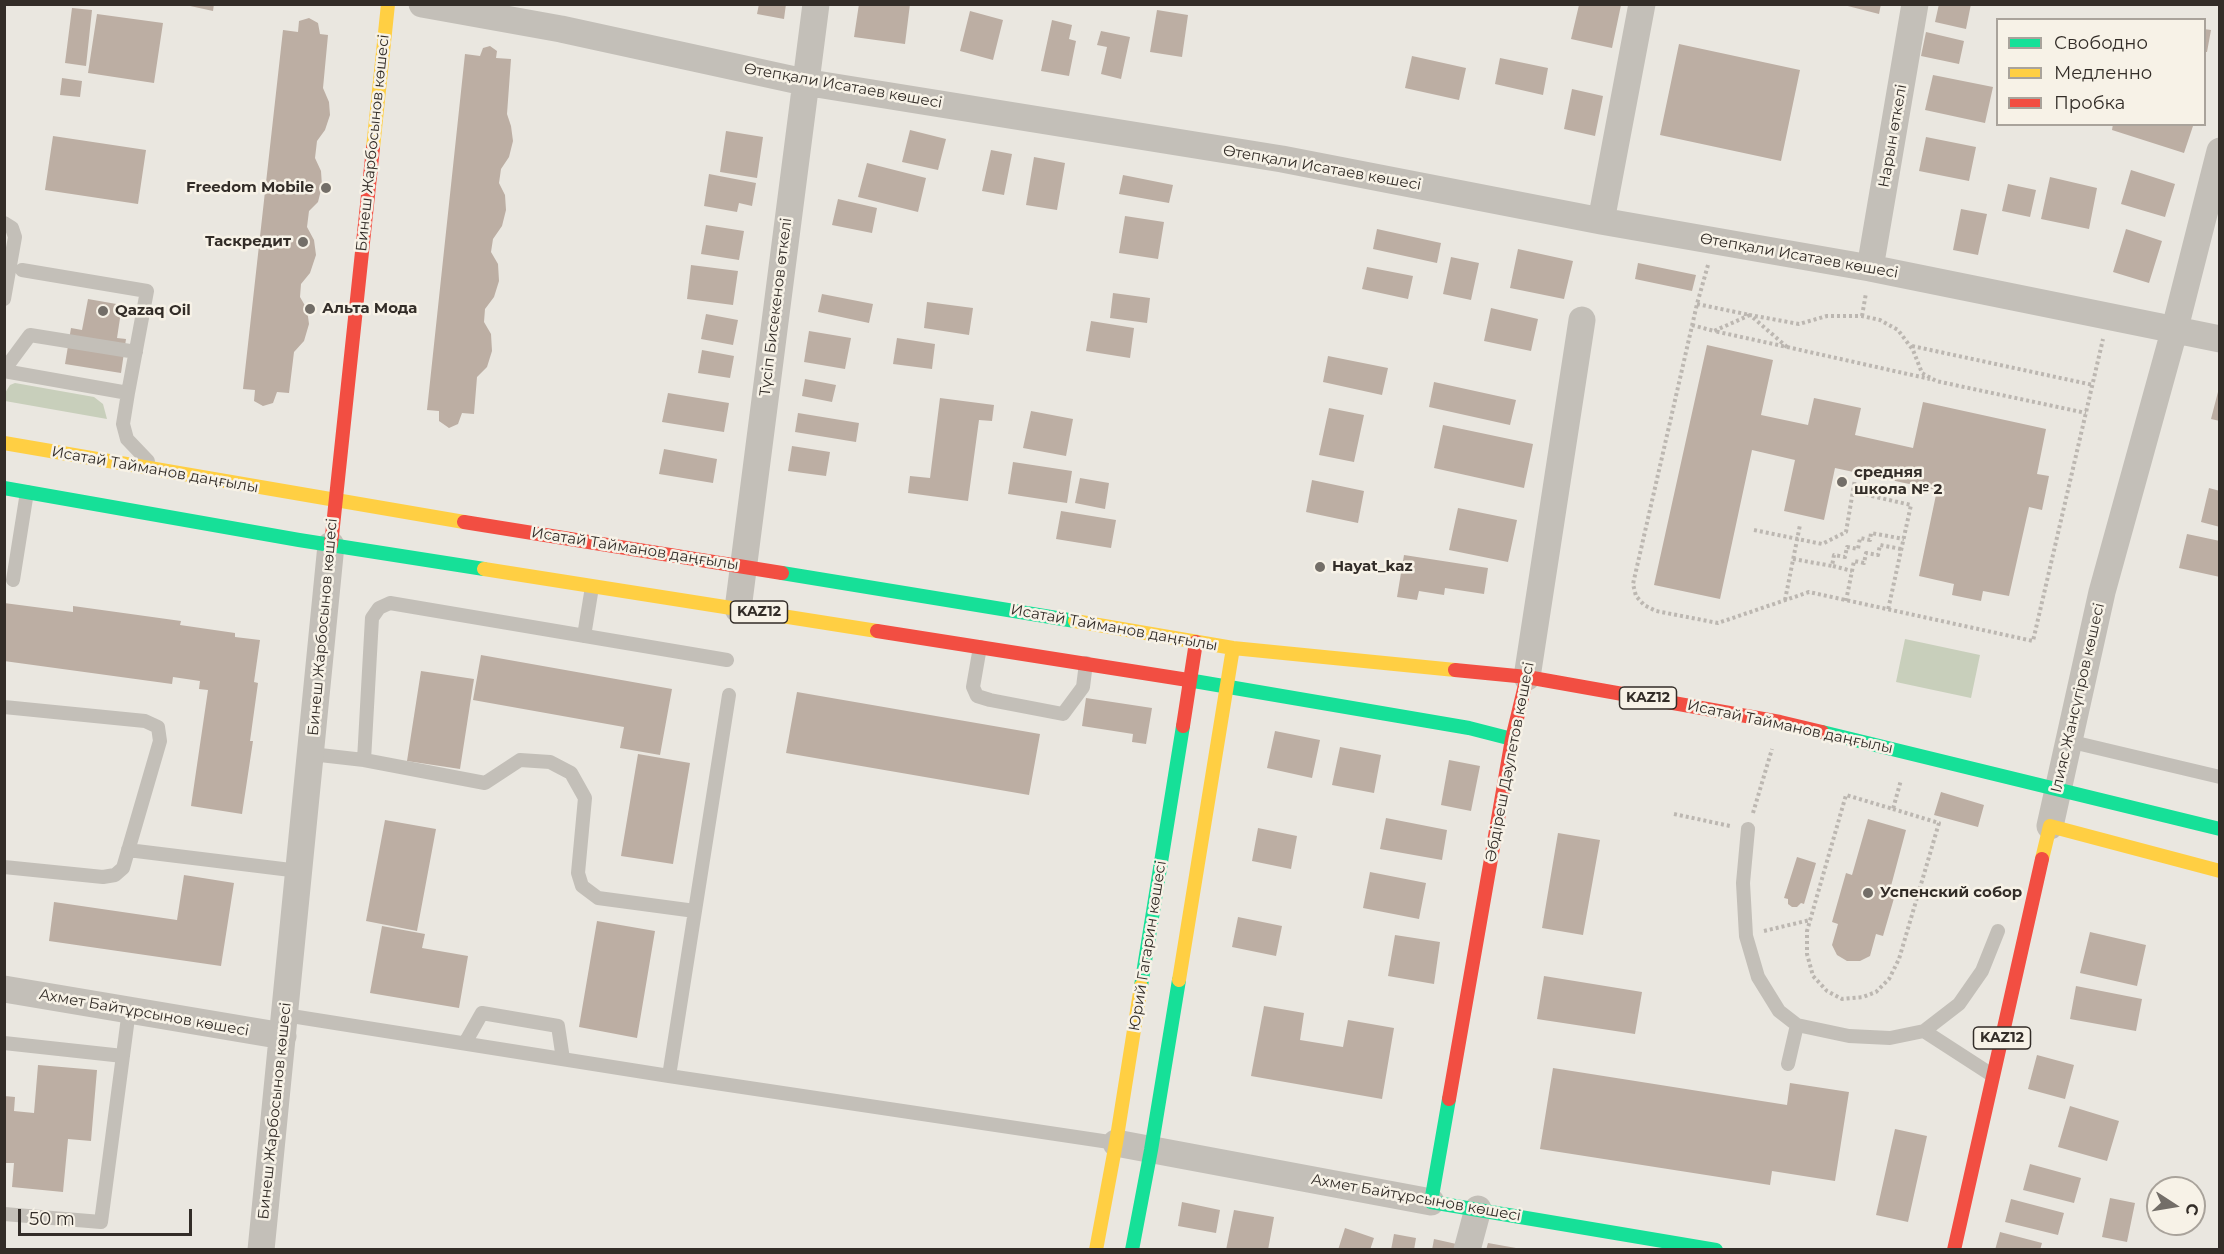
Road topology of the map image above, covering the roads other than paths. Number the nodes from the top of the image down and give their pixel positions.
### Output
1 (388, 4) edge
2 (422, 4) edge
3 (816, 4) edge
4 (1642, 4) edge
5 (1915, 4) edge
6 (804, 82) junction
7 (2220, 151) edge
8 (1601, 221) junction
9 (4, 223) edge
10 (1870, 268) junction
11 (22, 270) dead end
12 (4, 299) edge
13 (1582, 320) dead end
14 (2175, 328) junction
15 (2220, 339) edge
16 (135, 352) junction
17 (4, 370) edge
18 (128, 393) junction
19 (4, 442) edge
20 (159, 470) junction
21 (4, 488) edge
22 (27, 492) junction
23 (334, 501) junction
24 (331, 544) junction
25 (742, 566) junction
26 (13, 580) dead end
27 (592, 587) junction
28 (738, 609) junction
29 (584, 636) junction
30 (1196, 642) junction
31 (980, 647) junction
32 (1233, 648) junction
33 (727, 660) dead end
34 (1086, 663) junction
35 (1527, 676) junction
36 (1190, 682) junction
37 (1227, 688) junction
38 (729, 695) dead end
39 (4, 707) edge
40 (1512, 739) junction
41 (2068, 741) junction
42 (311, 754) junction
43 (364, 760) junction
44 (2220, 777) edge
45 (2057, 789) junction
46 (2050, 826) junction
47 (2220, 828) edge
48 (1748, 829) road end
49 (128, 850) junction
50 (4, 867) edge
51 (299, 872) junction
52 (2220, 872) edge
53 (695, 911) junction
54 (1998, 931) dead end
55 (5, 994) edge
56 (129, 1010) junction
57 (284, 1025) junction
58 (1797, 1025) junction
59 (1924, 1031) junction
60 (4, 1043) edge
61 (465, 1043) junction
62 (123, 1056) junction
63 (563, 1059) junction
64 (1788, 1064) dead end
65 (669, 1076) junction
66 (1994, 1077) junction
67 (1116, 1143) junction
68 (1151, 1150) junction
69 (1431, 1202) junction
70 (1478, 1209) junction
71 (4, 1214) edge
72 (261, 1250) edge
73 (1096, 1250) edge
74 (1132, 1250) edge
75 (1467, 1250) edge
76 (1716, 1250) edge
77 (1954, 1250) edge

1 - 23 main road, Бинеш Жарбосынов көшесі
2 - 6 street, Өтепқали Исатаев көшесі
3 - 6 street, Түсіп Бисекенов өткелі
4 - 8 street
5 - 10 street, Нарын өткелі
6 - 8 street, Өтепқали Исатаев көшесі
6 - 25 street, Түсіп Бисекенов өткелі
7 - 14 street, Ілияс Жансүгіров көшесі
8 - 10 street, Өтепқали Исатаев көшесі
9 - 12 lane
10 - 14 street, Өтепқали Исатаев көшесі
11 - 16 lane
13 - 35 street, Әбдіреш Дәулетов көшесі
14 - 15 street, Өтепқали Исатаев көшесі
14 - 41 street, Ілияс Жансүгіров көшесі
16 - 17 lane
16 - 18 lane
17 - 18 lane
18 - 20 lane
19 - 20 main road, Исатай Тайманов даңғылы / KAZ12
20 - 23 main road, Исатай Тайманов даңғылы / KAZ12
21 - 22 main road, KAZ12
22 - 24 main road, KAZ12
22 - 26 lane
23 - 24 main road, Бинеш Жарбосынов көшесі
23 - 25 main road, Исатай Тайманов даңғылы / KAZ12
24 - 27 main road, KAZ12
24 - 42 street, Бинеш Жарбосынов көшесі
25 - 28 street, Түсіп Бисекенов өткелі
25 - 30 main road, Исатай Тайманов даңғылы / KAZ12
27 - 28 main road, KAZ12
27 - 29 lane
28 - 31 main road, KAZ12
29 - 33 lane
29 - 43 lane
30 - 32 main road, Исатай Тайманов даңғылы / KAZ12
30 - 36 main road, Юрий Гагарин көшесі
31 - 34 main road, KAZ12
31 - 34 lane
32 - 35 main road, Исатай Тайманов даңғылы / KAZ12
32 - 37 main road
34 - 36 main road, KAZ12
35 - 40 main road, Әбдіреш Дәулетов көшесі
35 - 45 main road, Исатай Тайманов даңғылы / KAZ12
36 - 37 main road, KAZ12
36 - 67 main road, Юрий Гагарин көшесі
37 - 40 main road, KAZ12
37 - 68 main road
38 - 53 lane
39 - 49 lane
40 - 69 main road, Әбдіреш Дәулетов көшесі
41 - 44 lane
41 - 45 street, Ілияс Жансүгіров көшесі
42 - 43 lane
42 - 51 street, Бинеш Жарбосынов көшесі
43 - 53 lane
45 - 46 street, Ілияс Жансүгіров көшесі
45 - 47 main road, Исатай Тайманов даңғылы / KAZ12
46 - 52 main road
46 - 66 main road, Ілияс Жансүгіров көшесі / KAZ12
48 - 58 lane
49 - 50 lane
49 - 51 lane
51 - 57 street, Бинеш Жарбосынов көшесі
53 - 65 lane
54 - 59 lane
55 - 56 street, Ахмет Байтұрсынов көшесі
56 - 57 street, Ахмет Байтұрсынов көшесі
56 - 62 lane
57 - 61 lane
57 - 72 street, Бинеш Жарбосынов көшесі
58 - 59 lane
58 - 64 lane
59 - 66 lane
60 - 62 lane
61 - 63 lane
61 - 63 lane
62 - 71 lane
63 - 65 lane
65 - 67 lane
66 - 77 main road, Ілияс Жансүгіров көшесі / KAZ12
67 - 68 street, Ахмет Байтұрсынов көшесі
67 - 73 main road, Юрий Гагарин көшесі
68 - 69 street, Ахмет Байтұрсынов көшесі
68 - 74 main road
69 - 70 main road, Ахмет Байтұрсынов көшесі
70 - 75 street
70 - 76 main road, Ахмет Байтұрсынов көшесі

